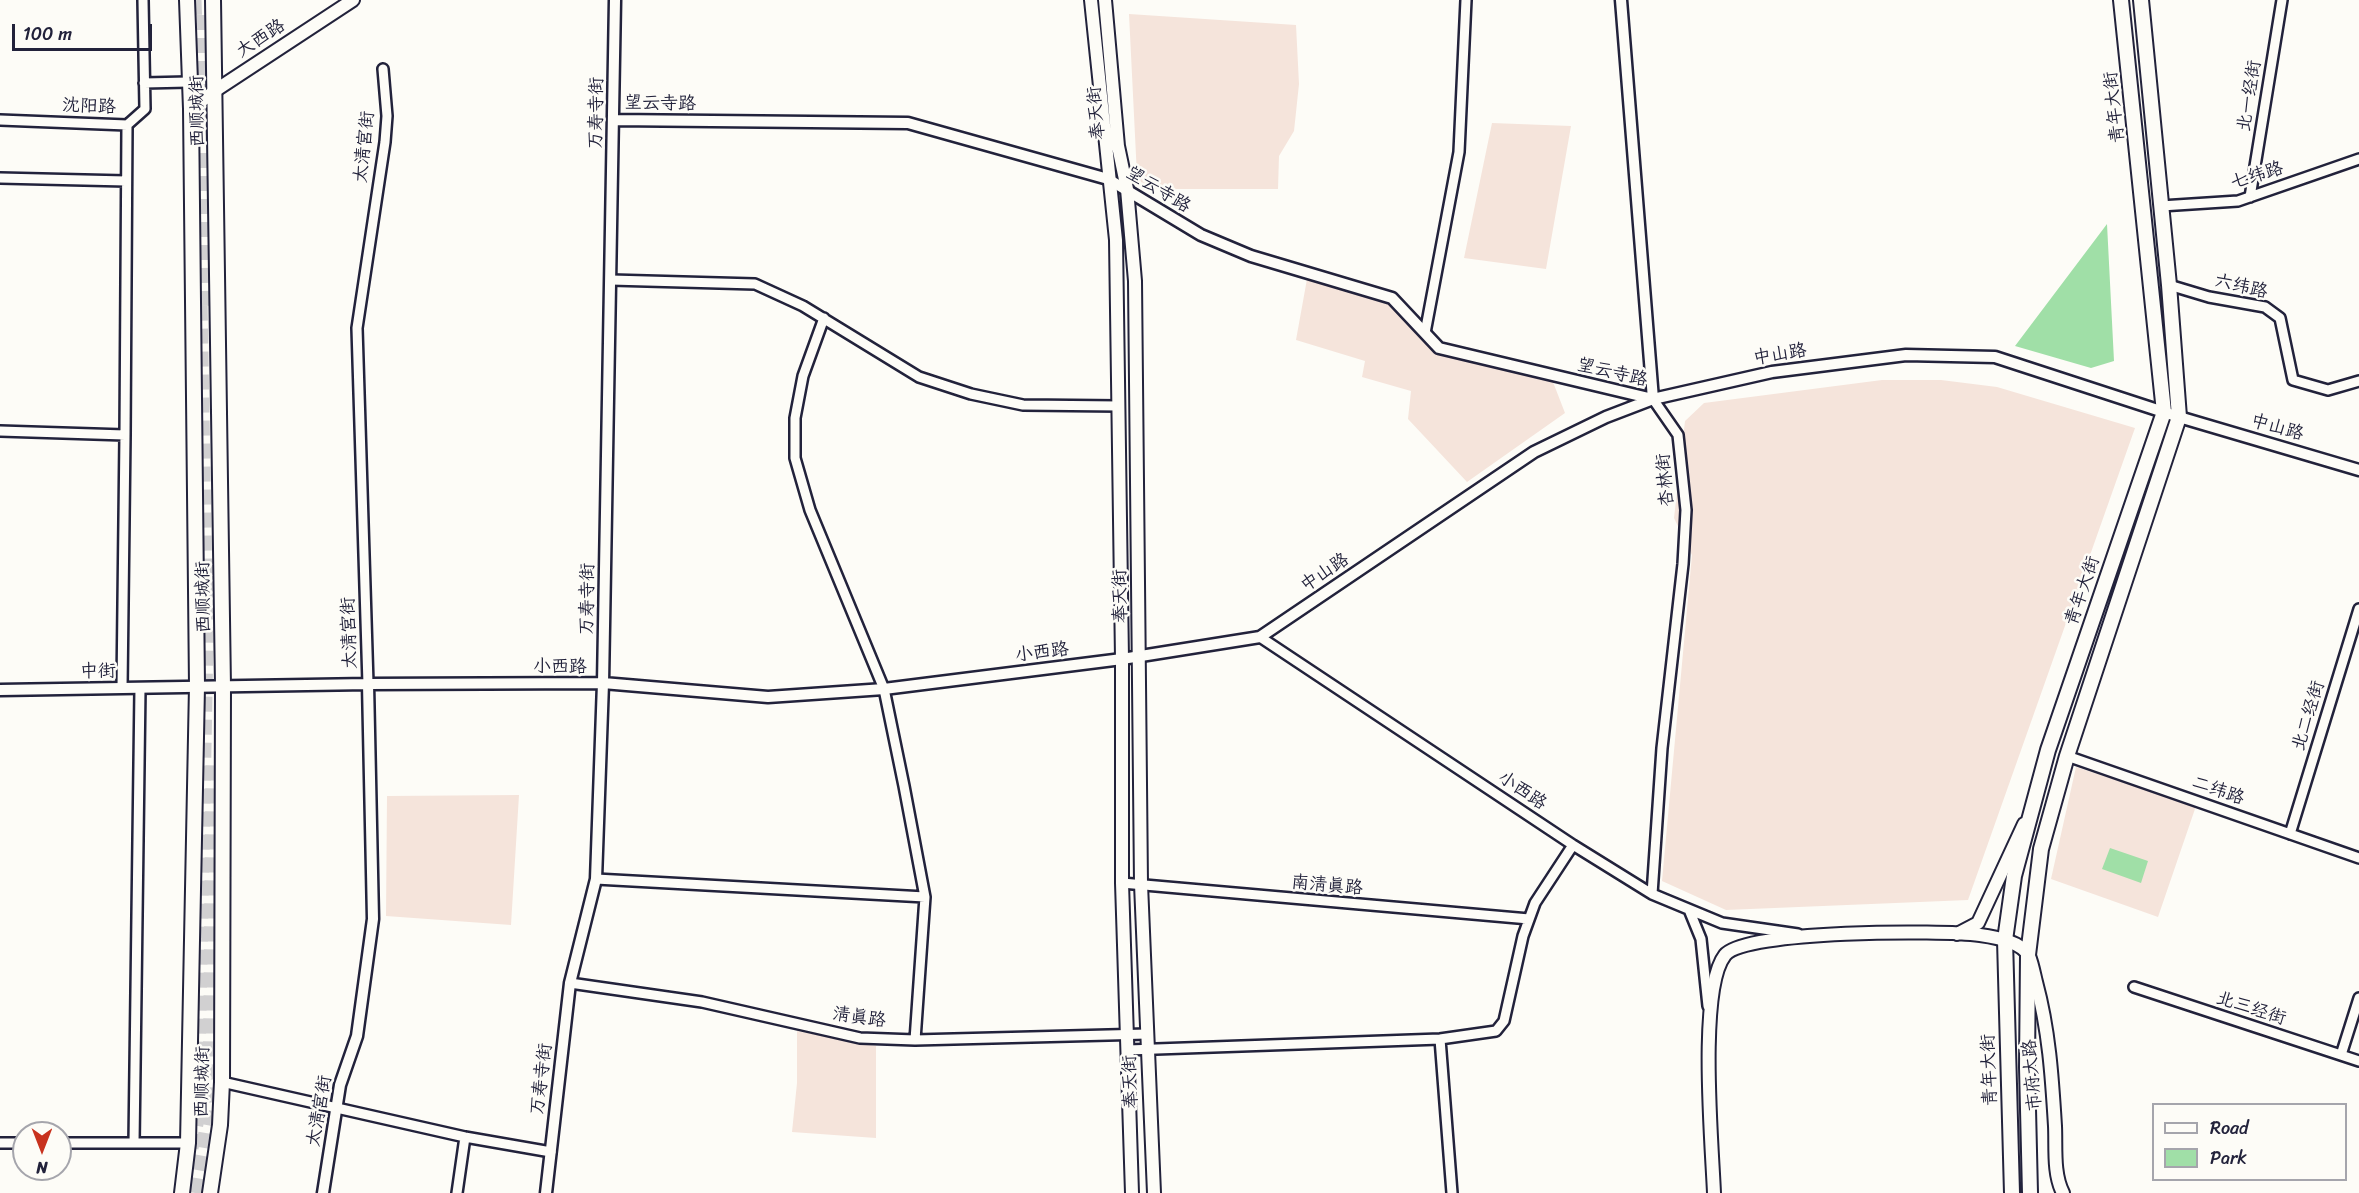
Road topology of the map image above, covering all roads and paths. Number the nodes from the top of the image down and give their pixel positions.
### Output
1 (143, 0) edge
2 (187, 0) edge
3 (213, 0) edge
4 (353, 0) edge
5 (615, 0) edge
6 (1091, 0) edge
7 (1106, 0) edge
8 (1466, 0) edge
9 (1621, 0) edge
10 (2121, 0) edge
11 (2140, 0) edge
12 (2282, 0) edge
13 (383, 69) dead end
14 (188, 82) junction
15 (144, 83) junction
16 (216, 90) junction
17 (191, 109) junction
18 (0, 120) edge
19 (614, 120) junction
20 (127, 125) junction
21 (2359, 159) edge
22 (0, 178) edge
23 (1108, 179) junction
24 (126, 181) junction
25 (1127, 189) junction
26 (2250, 197) junction
27 (2161, 206) junction
28 (611, 280) junction
29 (2169, 285) junction
30 (824, 318) junction
31 (1425, 333) junction
32 (2359, 381) edge
33 (1653, 399) junction
34 (1119, 406) junction
35 (2164, 412) junction
36 (2179, 417) junction
37 (0, 431) edge
38 (125, 435) junction
39 (2359, 470) edge
40 (2359, 609) edge
41 (1260, 637) junction
42 (1140, 656) junction
43 (1122, 659) junction
44 (603, 683) junction
45 (368, 684) junction
46 (223, 686) junction
47 (197, 687) junction
48 (122, 688) junction
49 (140, 688) junction
50 (884, 689) junction
51 (0, 690) edge
52 (2067, 756) junction
53 (2028, 815) junction
54 (2290, 834) junction
55 (1574, 845) junction
56 (2359, 858) edge
57 (596, 879) junction
58 (1122, 883) junction
59 (1141, 884) junction
60 (1652, 894) junction
61 (925, 897) junction
62 (1690, 912) junction
63 (1529, 919) junction
64 (1807, 934) junction
65 (1956, 934) junction
66 (2005, 940) junction
67 (2028, 955) junction
68 (570, 983) junction
69 (2134, 987) dead end
70 (2359, 998) edge
71 (1709, 1010) junction
72 (1147, 1034) junction
73 (1127, 1035) junction
74 (1440, 1039) junction
75 (915, 1040) junction
76 (1148, 1049) junction
77 (1128, 1050) junction
78 (2341, 1055) junction
79 (2359, 1061) edge
80 (222, 1082) junction
81 (338, 1107) junction
82 (465, 1137) junction
83 (72, 1143) edge
84 (134, 1143) junction
85 (188, 1143) junction
86 (551, 1152) junction
87 (182, 1193) edge
88 (210, 1193) edge
89 (322, 1193) edge
90 (457, 1193) edge
91 (546, 1193) edge
92 (1132, 1193) edge
93 (1154, 1193) edge
94 (1452, 1193) edge
95 (1714, 1193) edge
96 (2012, 1193) edge
97 (2030, 1193) edge
98 (2063, 1193) edge

1 - 15 street, 沈阳路
2 - 14 main road, 西顺城街
3 - 16 main road, 西顺城街
4 - 16 main road, 大西路
5 - 19 street, 万寿寺街
6 - 23 main road, 奉天街
7 - 25 main road, 奉天街
8 - 31 street
9 - 33 street
10 - 35 main road, 青年大街
11 - 27 main road, 青年大街
12 - 26 street, 北一经街
13 - 45 street, 太清宫街
14 - 15 street
14 - 17 main road, 西顺城街
15 - 20 street, 沈阳路
16 - 17 main road, 大西路
16 - 46 main road, 西顺城街
17 - 47 main road, 西顺城街
18 - 20 street, 沈阳路
19 - 23 street, 望云寺路
19 - 28 street, 万寿寺街
20 - 24 street
21 - 26 street, 七纬路
22 - 24 street
23 - 25 street, 望云寺路
23 - 34 main road, 奉天街
24 - 38 street
25 - 31 street, 望云寺路
25 - 42 main road, 奉天街
26 - 27 street, 七纬路
27 - 29 main road, 青年大街
28 - 30 street
28 - 44 street, 万寿寺街
29 - 32 street, 六纬路
29 - 36 main road, 青年大街
30 - 34 street
30 - 50 street
31 - 33 street, 望云寺路
33 - 35 street, 中山路
33 - 41 street, 中山路
33 - 60 street, 杏林街
34 - 43 main road, 奉天街
35 - 36 street, 中山路
35 - 53 main road, 青年大街
36 - 39 street, 中山路
36 - 52 main road, 青年大街
37 - 38 street
38 - 48 street
40 - 54 street, 北二经街
41 - 42 street, 小西路
41 - 55 street, 小西路
42 - 43 street, 小西路
42 - 59 main road, 奉天街
43 - 50 street, 小西路
43 - 58 main road, 奉天街
44 - 45 street, 小西路
44 - 50 street, 小西路
44 - 57 street, 万寿寺街
45 - 46 street, 小西路
45 - 81 street, 太清宫街
46 - 47 street, 小西路
46 - 80 main road, 西顺城街
47 - 49 street, 中街
47 - 85 main road, 西顺城街
48 - 49 street, 中街
48 - 51 street, 中街
49 - 84 street
50 - 61 street
52 - 54 street, 二纬路
52 - 67 main road, 青年大街
53 - 65 main road
53 - 66 main road, 青年大街
54 - 56 street, 二纬路
55 - 60 street, 小西路
55 - 63 street
57 - 61 street
57 - 68 street, 万寿寺街
58 - 59 street, 南清真路
58 - 73 main road, 奉天街
59 - 63 street, 南清真路
59 - 72 main road, 奉天街
60 - 62 street, 小西路
61 - 75 street
62 - 64 street, 小西路
62 - 71 street
63 - 74 street
64 - 65 main road
64 - 71 main road
65 - 66 main road
66 - 67 main road
66 - 96 main road, 青年大街
67 - 97 main road, 青年大街
67 - 98 main road, 市府大路
68 - 75 street, 清真路
68 - 86 street, 万寿寺街
69 - 78 street, 北三经街
70 - 78 street
71 - 95 main road
72 - 73 street, 清真路
72 - 76 main road, 奉天街
73 - 75 street, 清真路
73 - 77 main road, 奉天街
74 - 76 street
74 - 94 street
76 - 77 street
76 - 93 main road, 奉天街
77 - 92 main road, 奉天街
78 - 79 street, 北三经街
80 - 81 street
80 - 88 main road, 西顺城街
81 - 82 street
81 - 89 street, 太清宫街
82 - 86 street
82 - 90 street
83 - 84 street
84 - 85 street
85 - 87 main road, 西顺城街
86 - 91 street, 万寿寺街

